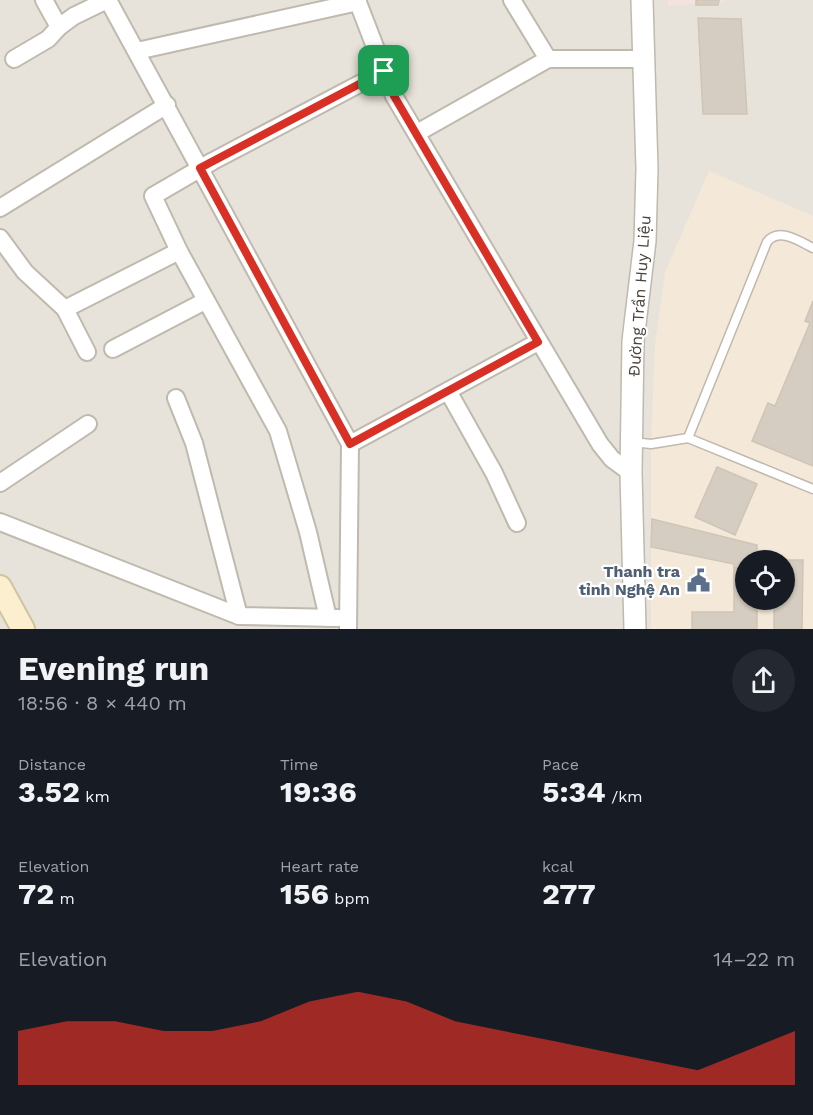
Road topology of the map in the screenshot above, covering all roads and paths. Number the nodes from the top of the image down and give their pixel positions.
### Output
1 (44, 0) edge
2 (108, 0) edge
3 (512, 0) edge
4 (642, 0) edge
5 (358, 1) edge
6 (59, 27) junction
7 (137, 51) junction
8 (14, 59) dead end
9 (549, 59) junction
10 (644, 59) junction
11 (384, 71) junction
12 (166, 105) junction
13 (417, 133) junction
14 (200, 168) junction
15 (0, 208) edge
16 (0, 238) edge
17 (813, 248) edge
18 (179, 251) junction
19 (205, 301) junction
20 (65, 309) junction
21 (538, 342) junction
22 (113, 349) dead end
23 (87, 352) dead end
24 (448, 391) junction
25 (176, 398) dead end
26 (88, 424) dead end
27 (688, 438) junction
28 (632, 442) junction
29 (350, 444) junction
30 (631, 473) junction
31 (0, 483) edge
32 (813, 489) edge
33 (0, 522) edge
34 (517, 523) dead end
35 (0, 587) edge
36 (239, 616) junction
37 (328, 618) junction
38 (348, 623) edge
39 (23, 629) edge
40 (635, 629) edge

1 - 6 street
2 - 6 street
2 - 7 street
3 - 9 street
4 - 10 street, Đường Trần Huy Liệu
5 - 7 street
5 - 11 street
6 - 8 street
7 - 12 street
9 - 10 street
9 - 13 street
10 - 28 street, Đường Trần Huy Liệu
11 - 13 street
11 - 14 street
12 - 14 street
12 - 15 street
13 - 21 street
14 - 18 street
14 - 29 street
16 - 20 street
17 - 27 lane
18 - 19 street
18 - 20 street
19 - 22 street
19 - 37 street
20 - 23 street
21 - 24 street
21 - 30 street
24 - 29 street
24 - 34 street
25 - 36 street
26 - 31 street
27 - 28 lane
27 - 32 lane
28 - 30 street, Đường Trần Huy Liệu
29 - 38 street
30 - 40 street, Đường Trần Huy Liệu
33 - 36 street
35 - 39 main road
36 - 37 street
37 - 38 street

